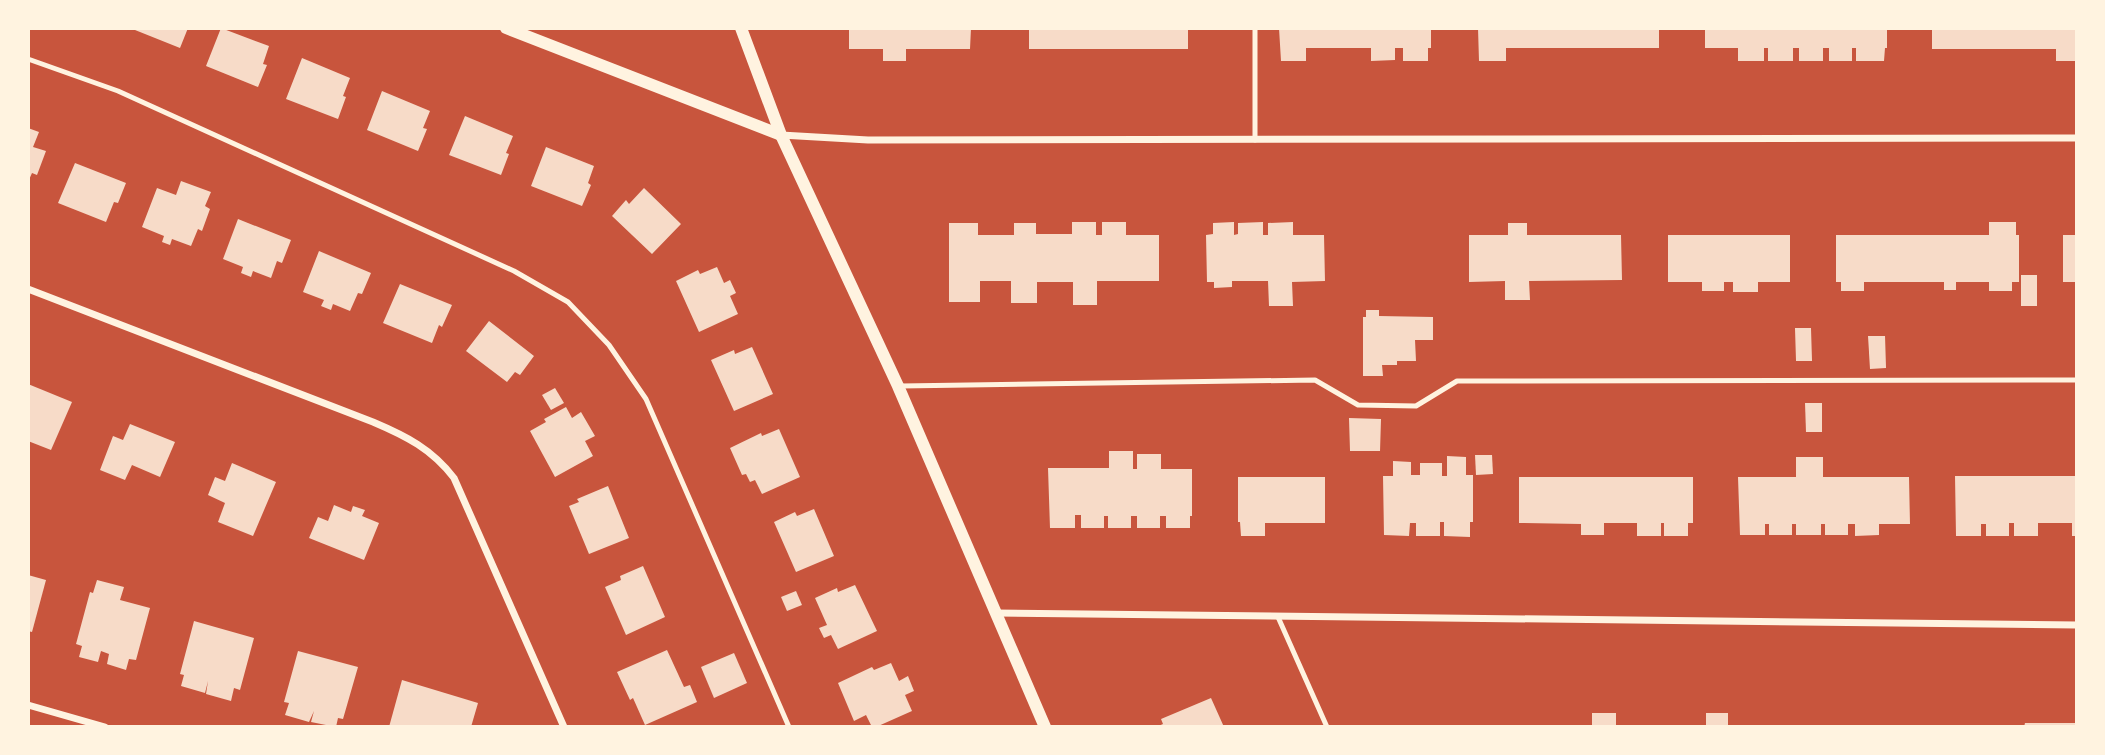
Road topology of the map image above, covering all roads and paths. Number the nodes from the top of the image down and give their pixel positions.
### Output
1 (506, 28) edge
2 (741, 28) edge
3 (1255, 28) edge
4 (28, 59) edge
5 (781, 135) junction
6 (2077, 138) edge
7 (1255, 140) junction
8 (28, 289) edge
9 (2077, 380) edge
10 (898, 386) junction
11 (995, 613) junction
12 (1278, 617) junction
13 (2077, 625) edge
14 (28, 705) edge
15 (105, 727) edge
16 (564, 727) edge
17 (789, 727) edge
18 (1045, 727) edge
19 (1327, 727) edge

1 - 5 street
2 - 5 street
3 - 7 lane
4 - 17 lane
5 - 7 street
5 - 10 street
6 - 7 street
8 - 16 street
9 - 10 lane
10 - 11 street
11 - 12 street
11 - 18 street
12 - 13 street
12 - 19 lane
14 - 15 street

